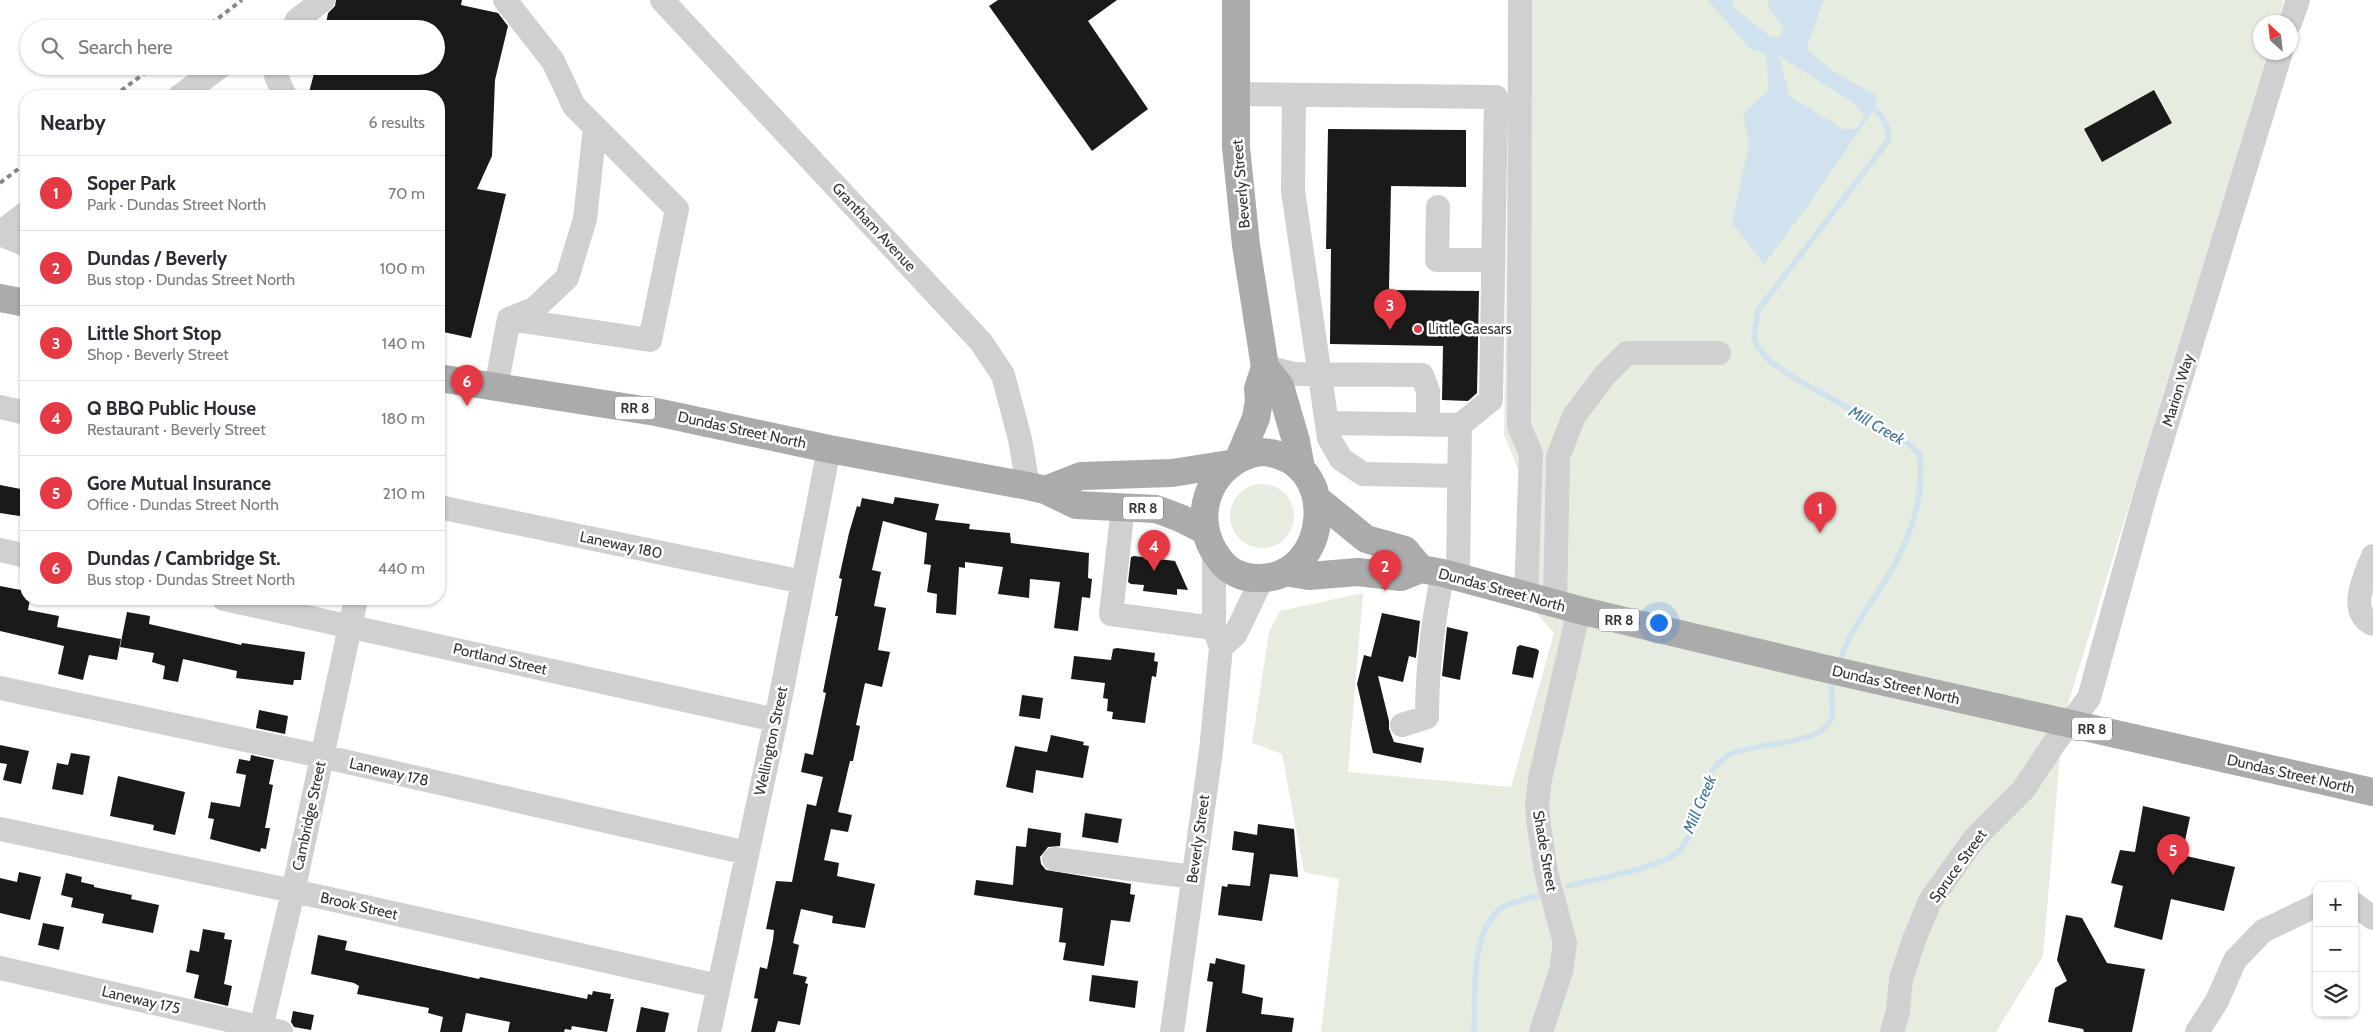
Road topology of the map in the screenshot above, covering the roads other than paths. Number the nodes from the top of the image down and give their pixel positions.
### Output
1 (323, 0) edge
2 (505, 0) edge
3 (662, 0) edge
4 (1236, 0) edge
5 (1520, 0) edge
6 (2298, 0) edge
7 (2293, 15) edge
8 (298, 20) edge
9 (2279, 60) edge
10 (209, 75) edge
11 (276, 75) edge
12 (188, 90) edge
13 (282, 90) edge
14 (1236, 94) junction
15 (1294, 95) junction
16 (595, 127) junction
17 (1438, 207) dead end
18 (20, 218) edge
19 (0, 234) edge
20 (20, 242) edge
21 (1493, 260) junction
22 (0, 298) edge
23 (20, 302) edge
24 (509, 319) junction
25 (1719, 353) dead end
26 (1265, 367) junction
27 (1320, 374) junction
28 (445, 379) edge
29 (496, 387) junction
30 (0, 407) edge
31 (20, 412) edge
32 (1328, 423) junction
33 (1428, 424) junction
34 (1460, 425) junction
35 (829, 449) junction
36 (1531, 454) junction
37 (1558, 457) junction
38 (1234, 461) junction
39 (1301, 468) junction
40 (1459, 476) junction
41 (1036, 488) junction
42 (1317, 499) junction
43 (445, 508) edge
44 (1122, 508) junction
45 (1210, 542) junction
46 (0, 550) edge
47 (20, 555) edge
48 (2373, 556) edge
49 (1441, 572) junction
50 (1273, 575) junction
51 (803, 582) junction
52 (1526, 596) junction
53 (252, 605) edge
54 (355, 605) edge
55 (1567, 607) junction
56 (2373, 624) edge
57 (350, 626) junction
58 (1218, 637) junction
59 (0, 688) edge
60 (776, 720) junction
61 (2069, 724) junction
62 (1402, 725) dead end
63 (321, 756) junction
64 (2373, 792) edge
65 (0, 829) edge
66 (747, 853) junction
67 (1054, 859) dead end
68 (1193, 876) junction
69 (293, 892) junction
70 (2313, 907) edge
71 (2358, 907) edge
72 (2373, 918) edge
73 (0, 968) edge
74 (718, 986) junction
75 (267, 1030) edge
76 (709, 1032) edge
77 (1172, 1032) edge
78 (1540, 1032) edge
79 (1892, 1032) edge
80 (2197, 1032) edge

1 - 8 street
2 - 16 street
3 - 41 street, Grantham Avenue
4 - 14 main road, Beverly Street
5 - 36 street
6 - 7 street
9 - 61 street, Marion Way
10 - 12 street
11 - 13 street
14 - 15 street
14 - 26 main road, Beverly Street
15 - 21 street
15 - 27 street
16 - 24 street
16 - 24 street
17 - 21 street
18 - 19 street
19 - 20 street
21 - 34 street
22 - 23 main road
24 - 29 street
25 - 37 street
26 - 27 street
26 - 38 main road, Beverly Street
26 - 39 main road, Beverly Street
27 - 32 street
27 - 33 street
28 - 29 main road, Dundas Street North / RR 8
29 - 35 main road, Dundas Street North / RR 8
30 - 31 street
32 - 33 street
32 - 40 street
33 - 34 street
34 - 40 street
35 - 41 main road, Dundas Street North / RR 8
35 - 51 street, Wellington Street
36 - 37 street
36 - 52 street
37 - 55 street, Shade Street
38 - 39 main road
38 - 41 main road
38 - 45 main road
39 - 42 main road
40 - 49 street
41 - 44 main road, Dundas Street North / RR 8
42 - 49 main road, Dundas Street North
42 - 50 main road
43 - 51 street, Laneway 180
44 - 45 main road, Dundas Street North / RR 8
44 - 58 street
45 - 50 main road
45 - 58 street, Beverly Street
46 - 47 street
48 - 56 street
49 - 50 main road, Dundas Street North
49 - 52 main road, Dundas Street North / RR 8
49 - 62 street
50 - 58 street
51 - 60 street, Wellington Street
52 - 55 main road, Dundas Street North / RR 8
53 - 57 street, Portland Street
54 - 57 street, Cambridge Street
55 - 61 main road, Dundas Street North / RR 8
55 - 78 street, Shade Street
57 - 60 street, Portland Street
57 - 63 street, Cambridge Street
58 - 68 street, Beverly Street
59 - 63 street, Laneway 178
60 - 66 street, Wellington Street
61 - 64 main road, Dundas Street North / RR 8
61 - 79 street, Spruce Street
63 - 66 street, Laneway 178
63 - 69 street, Cambridge Street
65 - 69 street, Brook Street
66 - 74 street, Wellington Street
67 - 68 street
68 - 77 street, Beverly Street
69 - 74 street, Brook Street
69 - 75 street, Cambridge Street
70 - 80 street
71 - 72 street
73 - 75 street, Laneway 175
74 - 76 street, Wellington Street

